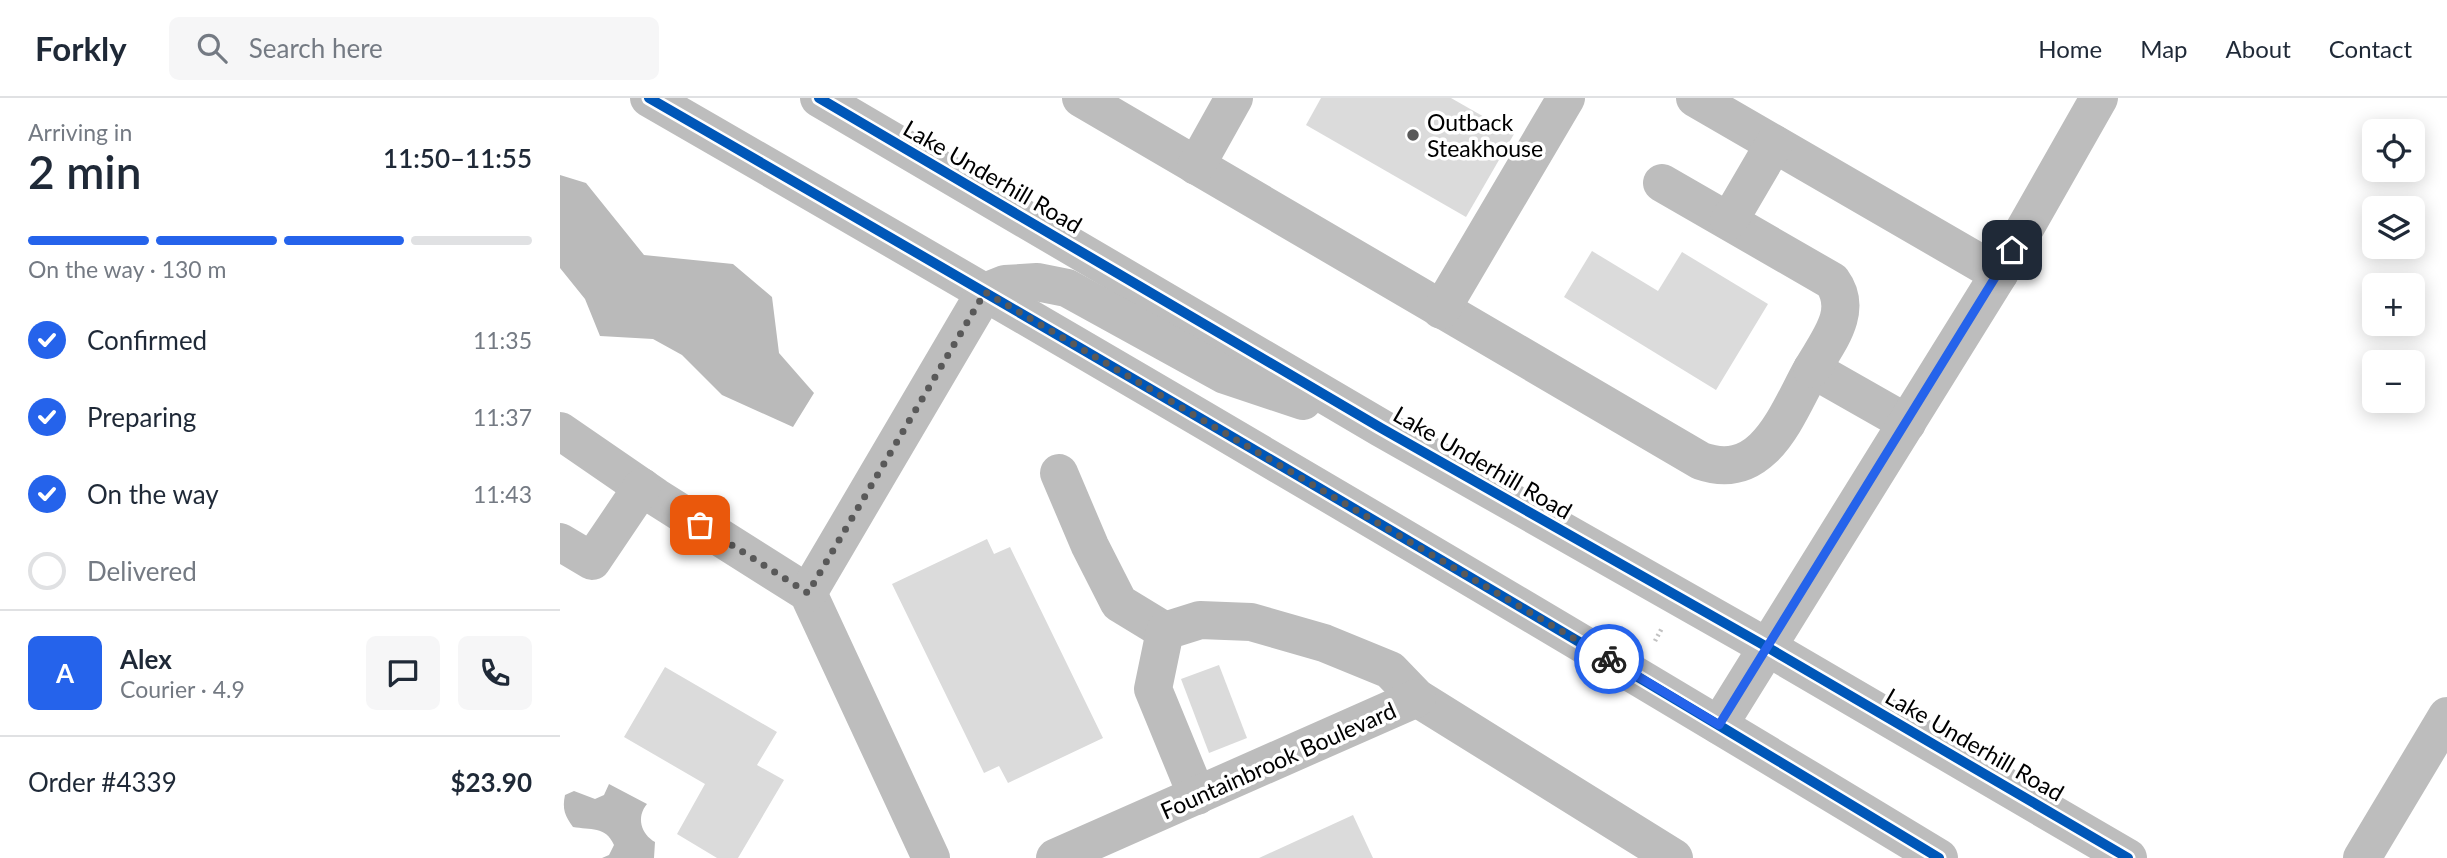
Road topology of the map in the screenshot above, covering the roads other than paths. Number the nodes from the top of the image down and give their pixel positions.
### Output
1 (649, 98) edge
2 (819, 98) edge
3 (1081, 98) edge
4 (1234, 98) edge
5 (1695, 98) edge
6 (2099, 98) edge
7 (1564, 99) edge
8 (1774, 144) junction
9 (1196, 166) junction
10 (1662, 183) dead end
11 (1729, 221) junction
12 (1999, 274) junction
13 (985, 292) junction
14 (1441, 310) junction
15 (1812, 369) junction
16 (1907, 423) junction
17 (1381, 428) junction
18 (560, 431) edge
19 (1059, 473) dead end
20 (642, 487) junction
21 (560, 542) edge
22 (808, 593) junction
23 (1165, 631) junction
24 (1767, 647) junction
25 (1417, 698) junction
26 (2447, 716) edge
27 (1719, 725) junction
28 (2436, 761) edge
29 (1198, 796) junction
30 (931, 858) edge
31 (1055, 858) edge
32 (1674, 858) edge
33 (1939, 858) edge
34 (2128, 858) edge
35 (2362, 858) edge

1 - 13 street
2 - 17 street, Lake Underhill Road
3 - 9 street
4 - 9 street
5 - 8 street
6 - 12 street
7 - 14 street
8 - 11 street
8 - 12 street
9 - 14 street
10 - 11 street
11 - 15 street
12 - 16 street
13 - 17 street
13 - 22 street
13 - 27 street
14 - 15 street
15 - 16 street
16 - 24 street
17 - 24 street, Lake Underhill Road
18 - 20 street
19 - 23 street
20 - 21 street
20 - 22 street
22 - 30 street
23 - 25 street
23 - 29 street
24 - 27 street
24 - 34 street, Lake Underhill Road
25 - 29 street, Fountainbrook Boulevard
25 - 32 street, Fountainbrook Boulevard
26 - 28 street
27 - 33 street
28 - 35 street
29 - 31 street, Fountainbrook Boulevard

